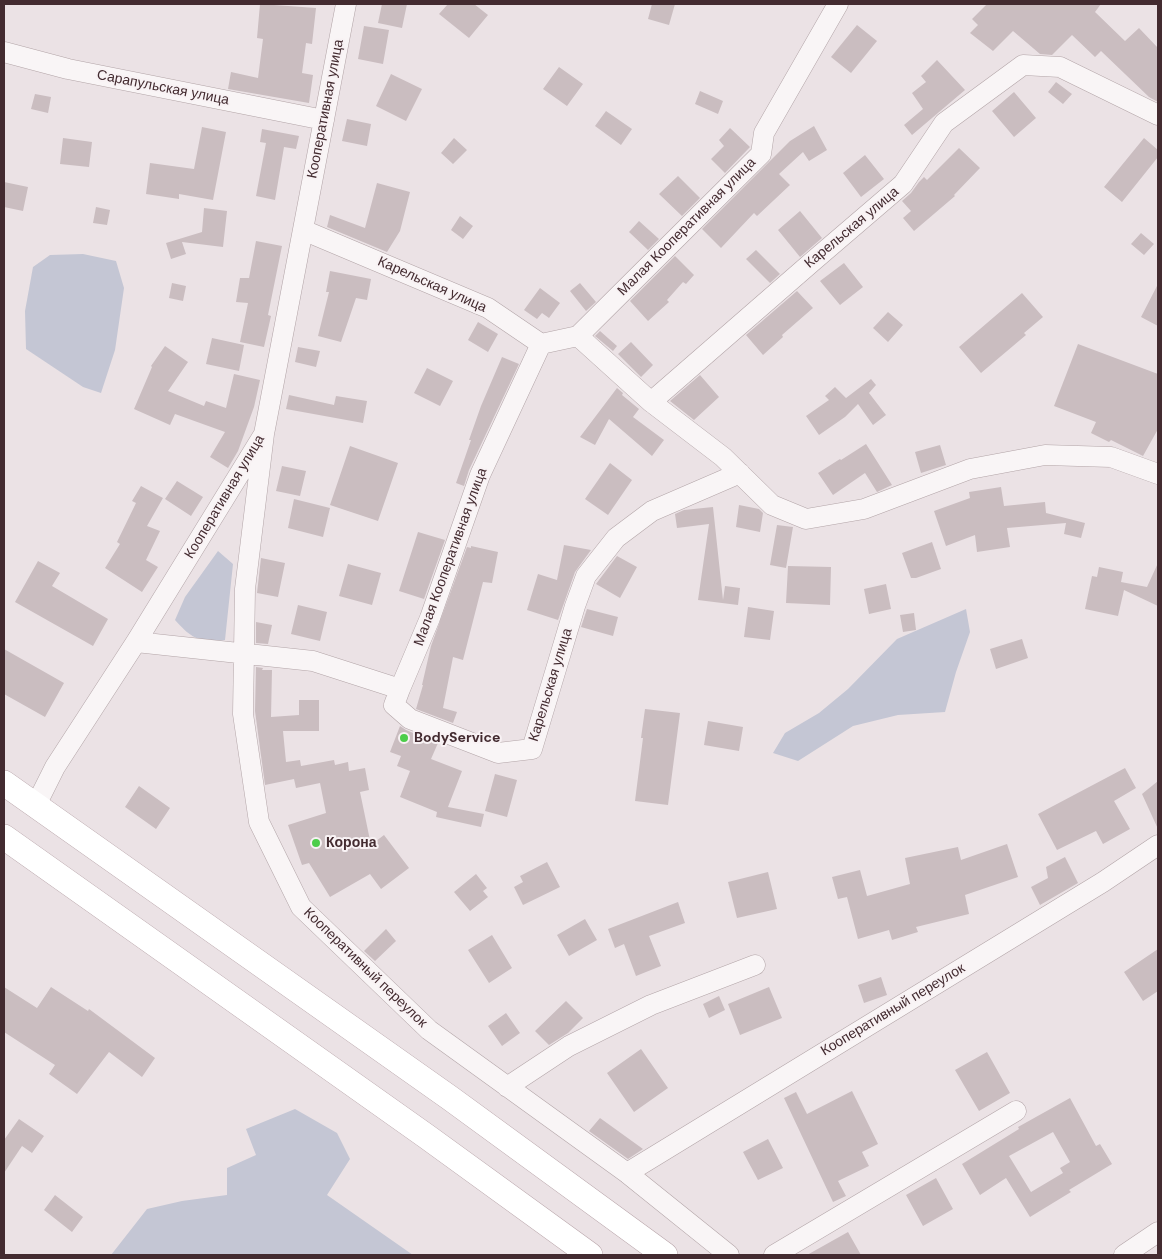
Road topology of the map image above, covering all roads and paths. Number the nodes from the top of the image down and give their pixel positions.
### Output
1 (346, 4) edge
2 (838, 4) edge
3 (4, 52) edge
4 (1158, 116) edge
5 (324, 120) junction
6 (303, 230) junction
7 (578, 336) junction
8 (541, 344) junction
9 (651, 402) junction
10 (264, 434) junction
11 (740, 473) junction
12 (1158, 474) edge
13 (136, 642) junction
14 (244, 652) junction
15 (400, 689) junction
16 (4, 783) edge
17 (36, 805) junction
18 (4, 838) edge
19 (1158, 845) edge
20 (755, 965) dead end
21 (507, 1086) junction
22 (1016, 1111) dead end
23 (627, 1173) junction
24 (1158, 1232) edge
25 (590, 1255) edge
26 (665, 1255) edge
27 (729, 1255) edge
28 (774, 1255) edge
29 (1124, 1255) edge

1 - 5 street, Кооперативная улица
2 - 7 street, Малая Кооперативная улица
3 - 5 street, Сарапульская улица
4 - 9 street, Карельская улица
5 - 6 street, Кооперативная улица
6 - 8 street, Карельская улица
6 - 10 street, Кооперативная улица
7 - 8 street
7 - 9 street
8 - 15 street, Малая Кооперативная улица
9 - 11 street
10 - 13 street, Кооперативная улица
10 - 14 street, Кооперативный переулок
11 - 12 street
11 - 15 street, Карельская улица
13 - 14 street
13 - 17 street, Кооперативная улица
14 - 15 street
14 - 21 street, Кооперативный переулок
16 - 17 main road
17 - 26 main road
18 - 25 main road
19 - 23 street, Кооперативный переулок
20 - 21 street
21 - 23 street, Кооперативный переулок
22 - 28 street
23 - 27 street, Кооперативный переулок
24 - 29 street

